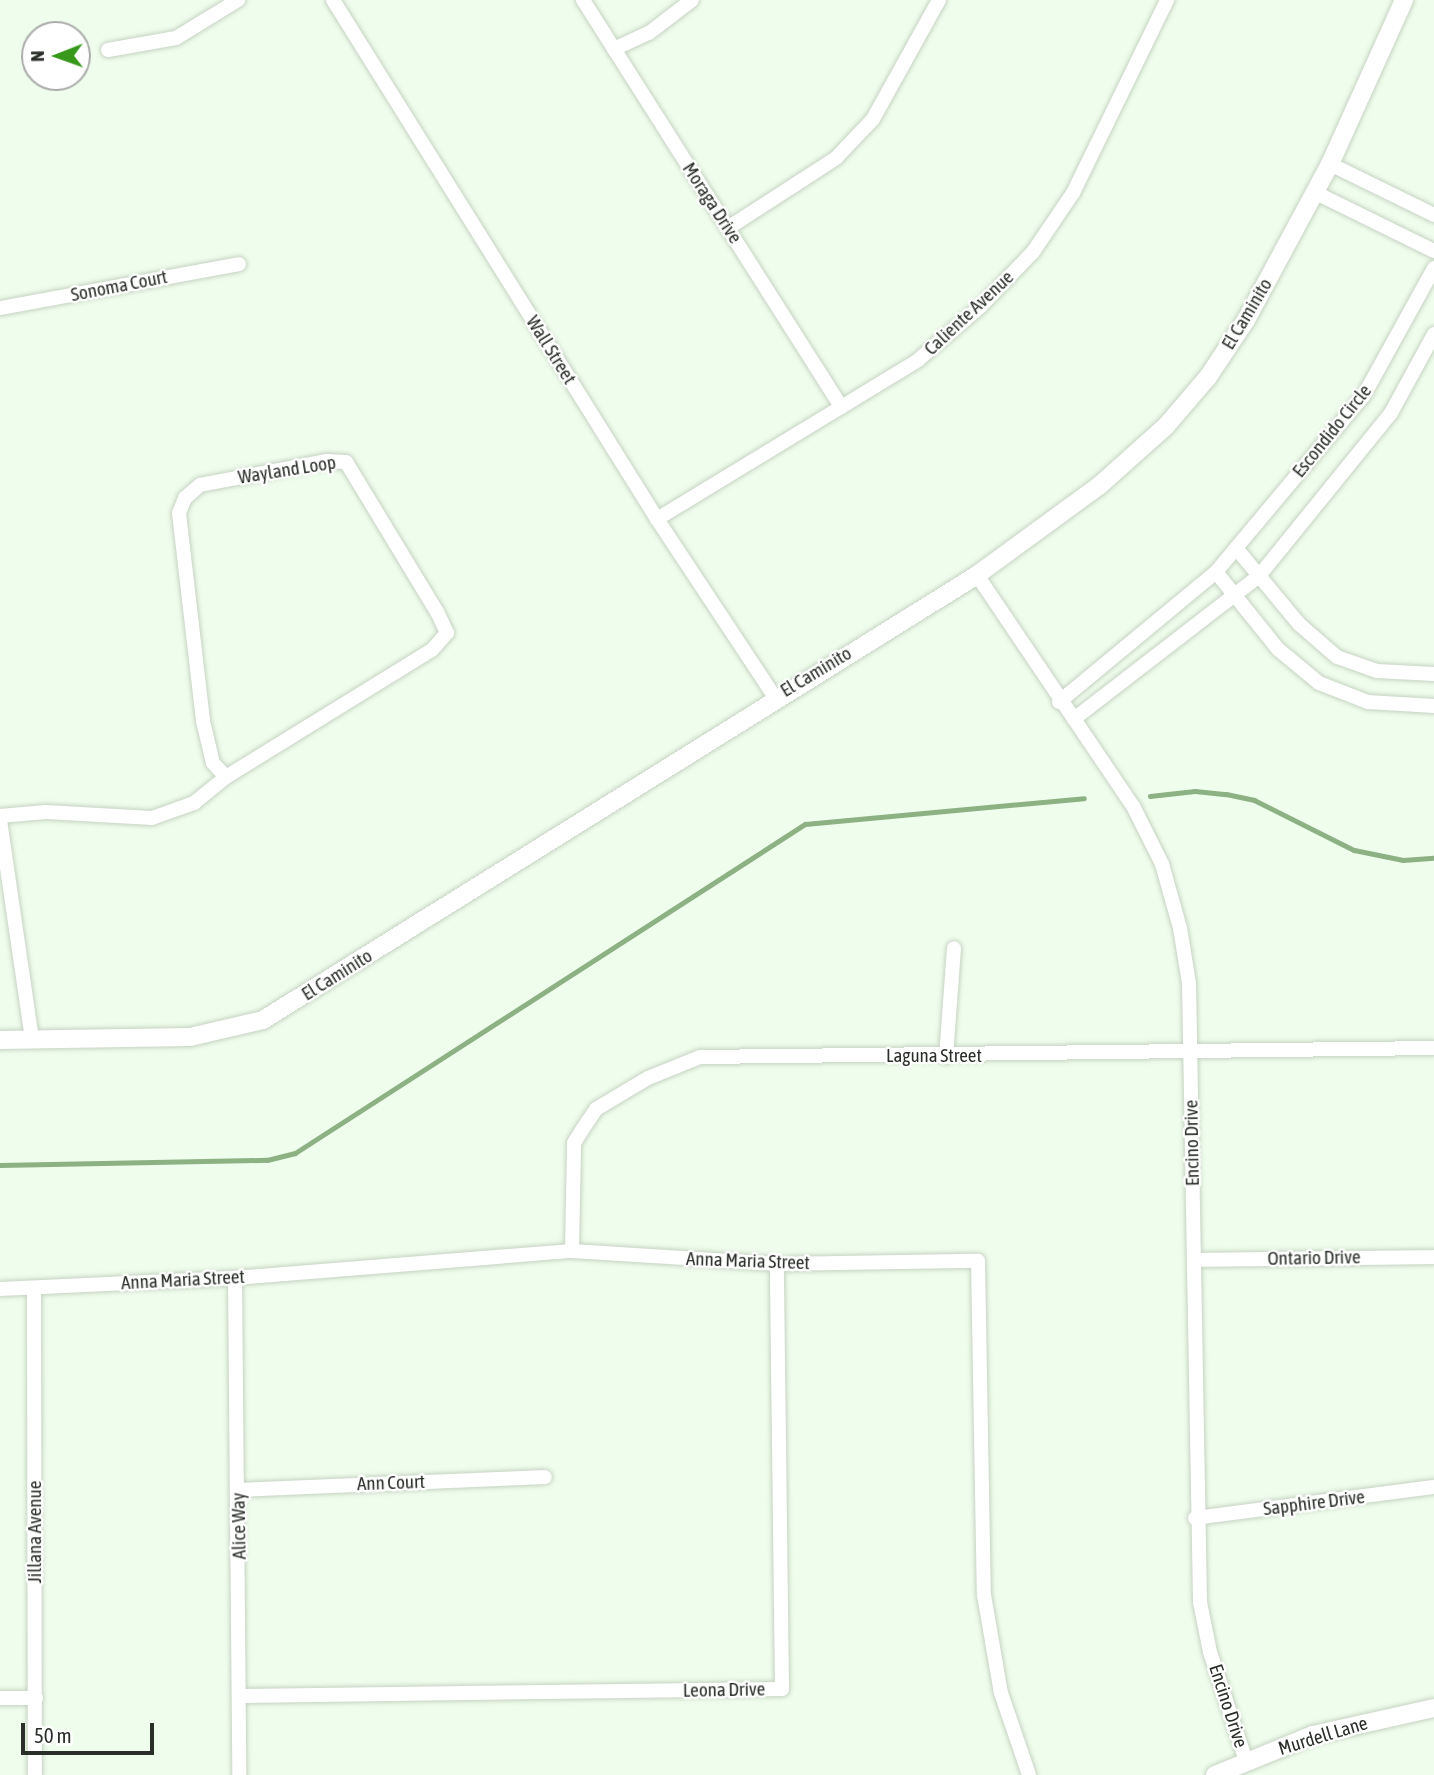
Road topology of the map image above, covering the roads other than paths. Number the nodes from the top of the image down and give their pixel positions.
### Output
1 (238, 0) edge
2 (332, 0) edge
3 (583, 0) edge
4 (692, 0) edge
5 (939, 0) edge
6 (1167, 0) edge
7 (1404, 0) edge
8 (614, 49) junction
9 (108, 50) dead end
10 (1330, 164) junction
11 (1316, 193) junction
12 (1434, 215) edge
13 (729, 228) junction
14 (1434, 251) edge
15 (239, 264) dead end
16 (1434, 268) edge
17 (0, 308) edge
18 (1434, 334) edge
19 (841, 407) junction
20 (657, 519) junction
21 (1236, 548) junction
22 (1216, 572) junction
23 (977, 575) junction
24 (1259, 576) junction
25 (1235, 595) junction
26 (1434, 674) edge
27 (775, 697) junction
28 (1059, 702) junction
29 (1434, 706) edge
30 (1074, 719) junction
31 (226, 777) junction
32 (0, 818) edge
33 (954, 948) dead end
34 (0, 1040) edge
35 (32, 1040) junction
36 (1434, 1048) edge
37 (1191, 1049) junction
38 (946, 1056) junction
39 (572, 1251) junction
40 (1434, 1256) edge
41 (1194, 1260) junction
42 (776, 1264) junction
43 (236, 1278) junction
44 (0, 1289) edge
45 (34, 1289) junction
46 (545, 1477) dead end
47 (1434, 1487) edge
48 (238, 1490) junction
49 (1195, 1518) junction
50 (241, 1696) junction
51 (0, 1698) edge
52 (36, 1698) junction
53 (1434, 1708) edge
54 (1246, 1762) junction
55 (35, 1775) edge
56 (239, 1775) edge
57 (1029, 1775) edge
58 (1215, 1775) edge

1 - 9 street
2 - 20 street, Wall Street
3 - 8 street, Moraga Drive
4 - 8 street
5 - 13 street
6 - 19 street, Caliente Avenue
7 - 10 street, El Caminito
8 - 13 street, Moraga Drive
10 - 11 street, El Caminito
10 - 12 street
11 - 14 street
11 - 23 street, El Caminito
13 - 19 street, Moraga Drive
15 - 17 street, Sonoma Court
16 - 21 street, Escondido Circle
18 - 24 street, Escondido Circle
19 - 20 street, Caliente Avenue
20 - 27 street, Wall Street
21 - 22 street, Escondido Circle
21 - 24 street
22 - 25 street
22 - 28 street, Escondido Circle
23 - 27 street, El Caminito
23 - 28 street, Encino Drive
24 - 25 street, Escondido Circle
24 - 26 street
25 - 29 street
25 - 30 street, Escondido Circle
27 - 35 street, El Caminito
28 - 30 street, Encino Drive
30 - 37 street, Encino Drive
31 - 31 street, Wayland Loop
31 - 32 street, Wayland Loop
32 - 35 street
33 - 38 street
34 - 35 street, El Caminito
36 - 37 street, Laguna Street
37 - 38 street, Laguna Street
37 - 41 street, Encino Drive
38 - 39 street, Laguna Street
39 - 42 street, Anna Maria Street
39 - 43 street, Anna Maria Street
40 - 41 street, Ontario Drive
41 - 49 street, Encino Drive
42 - 50 street, Leona Drive
42 - 57 street, Anna Maria Street
43 - 45 street, Anna Maria Street
43 - 48 street, Alice Way
44 - 45 street, Anna Maria Street
45 - 52 street, Jillana Avenue
46 - 48 street, Ann Court
47 - 49 street, Sapphire Drive
48 - 50 street, Alice Way
49 - 54 street, Encino Drive
50 - 56 street, Alice Way
51 - 52 street
52 - 55 street, Jillana Avenue
53 - 54 street, Murdell Lane
54 - 58 street, Murdell Lane

